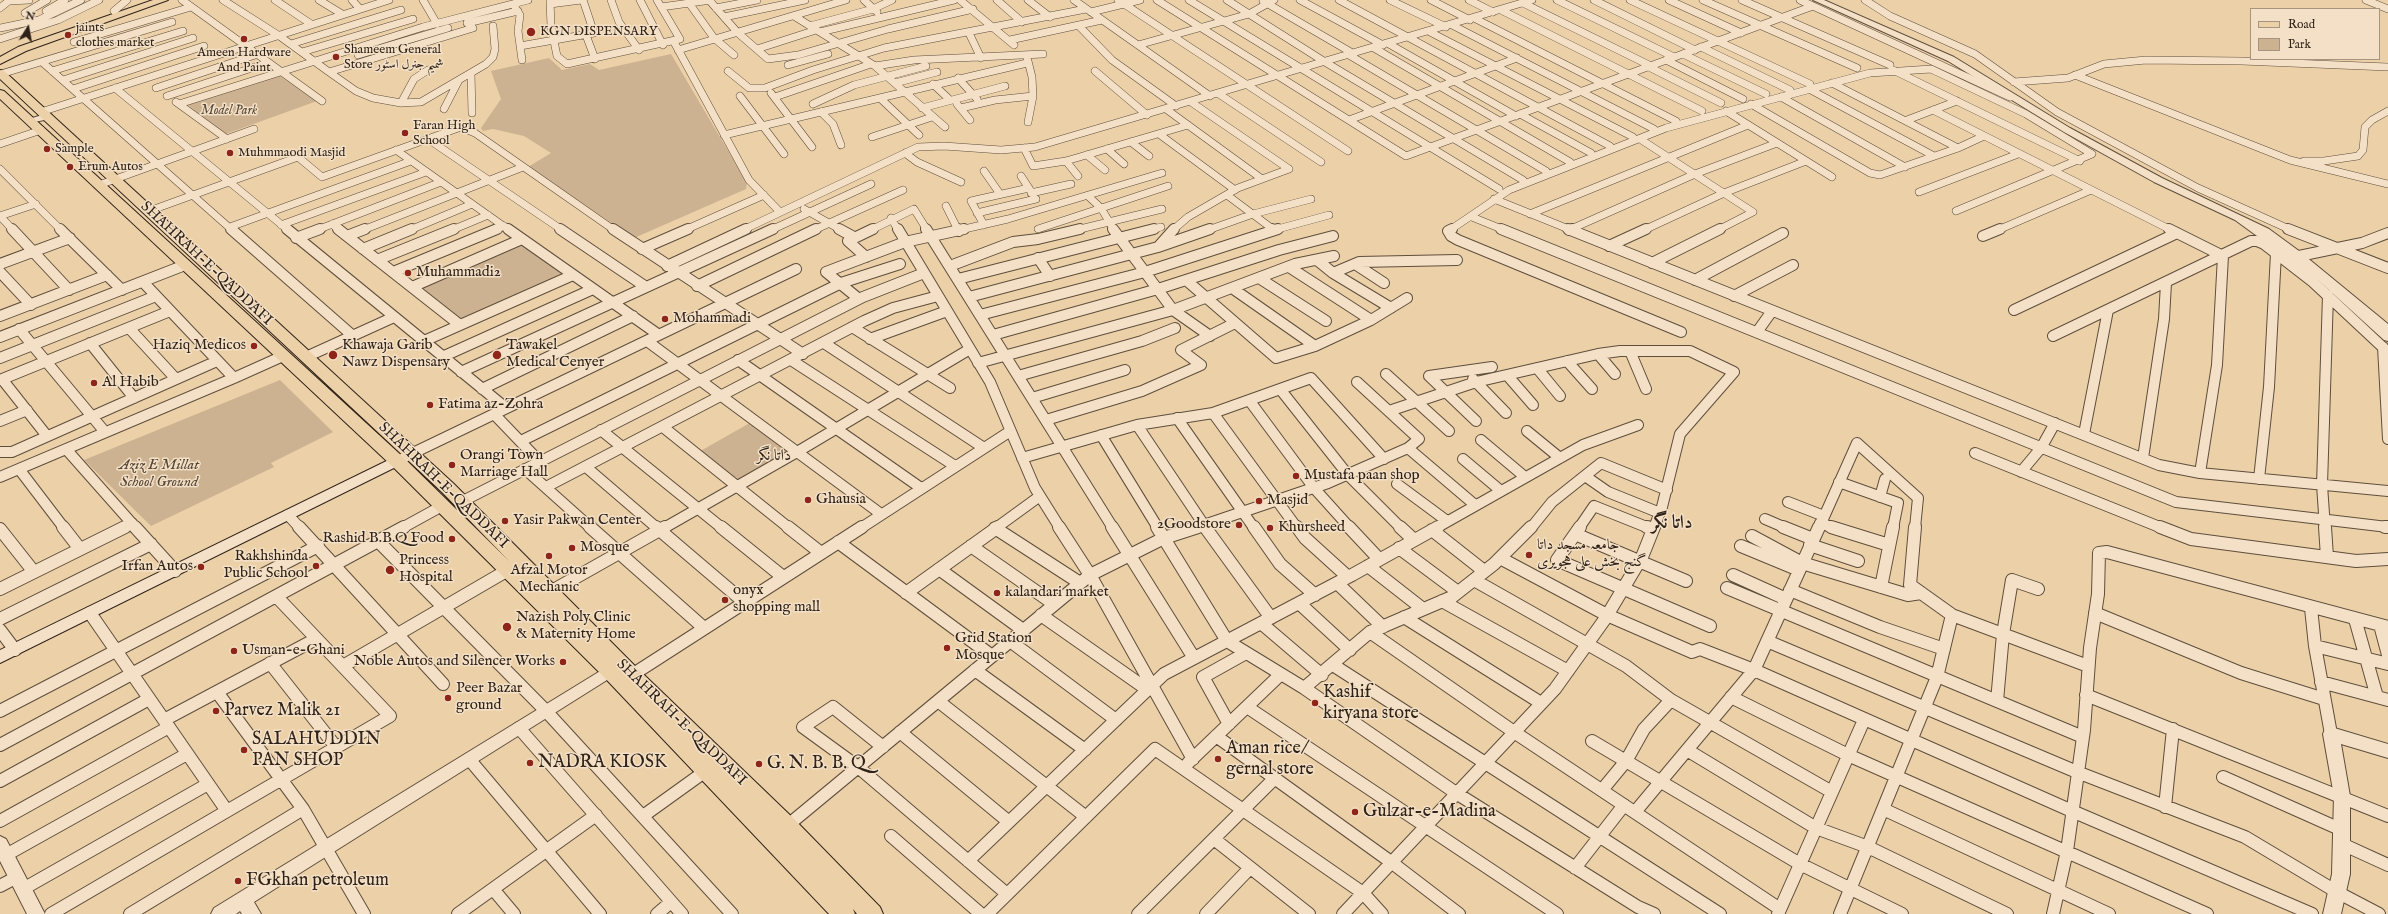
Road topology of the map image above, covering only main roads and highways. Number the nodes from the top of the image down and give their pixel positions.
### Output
1 (147, 0) edge
2 (163, 0) edge
3 (0, 50) edge
4 (0, 69) edge
5 (0, 93) edge
6 (40, 120) junction
7 (404, 458) junction
8 (0, 658) edge
9 (844, 914) edge
10 (872, 914) edge

1 - 3 main road
2 - 4 main road
4 - 6 main road, SHAHRAH-E-QADDAFI
5 - 6 main road, SHAHRAH-E-QADDAFI
6 - 7 main road, SHAHRAH-E-QADDAFI
6 - 7 main road, SHAHRAH-E-QADDAFI
7 - 8 main road
7 - 9 main road, SHAHRAH-E-QADDAFI
7 - 10 main road, SHAHRAH-E-QADDAFI

